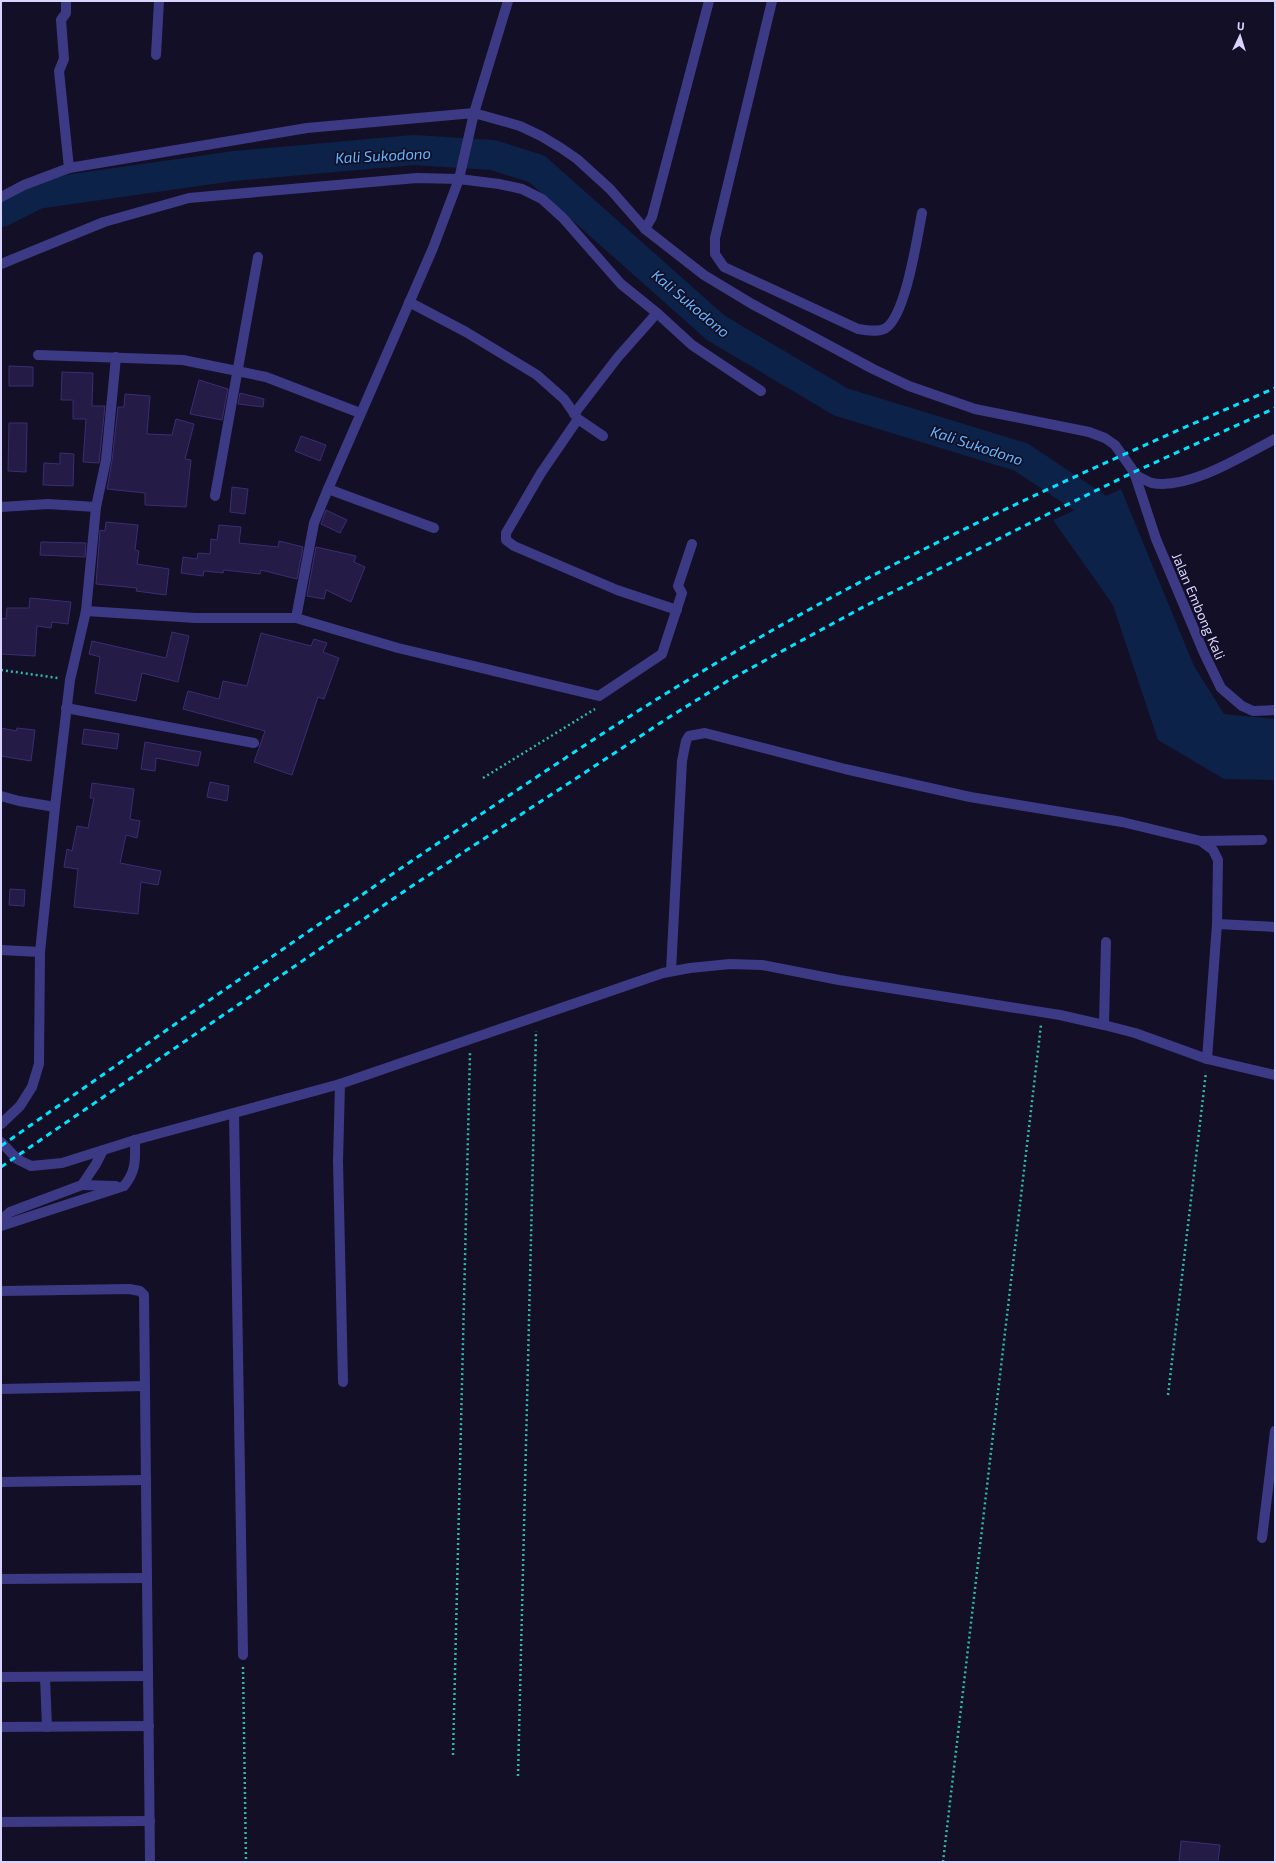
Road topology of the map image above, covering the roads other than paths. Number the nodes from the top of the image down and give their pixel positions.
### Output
1 (66, 1) edge
2 (159, 1) edge
3 (508, 1) edge
4 (709, 1) edge
5 (772, 1) edge
6 (156, 55) dead end
7 (474, 113) junction
8 (69, 168) junction
9 (460, 176) junction
10 (1, 197) edge
11 (922, 213) dead end
12 (645, 229) junction
13 (258, 257) dead end
14 (1, 264) edge
15 (409, 302) junction
16 (657, 313) junction
17 (38, 355) dead end
18 (116, 357) junction
19 (237, 371) junction
20 (761, 391) dead end
21 (360, 414) junction
22 (576, 416) junction
23 (603, 436) dead end
24 (1275, 439) edge
25 (1135, 475) junction
26 (328, 489) junction
27 (215, 496) dead end
28 (1, 507) edge
29 (96, 507) junction
30 (434, 528) dead end
31 (692, 544) dead end
32 (677, 610) junction
33 (86, 611) junction
34 (296, 618) junction
35 (66, 708) junction
36 (1275, 710) edge
37 (254, 743) dead end
38 (1, 796) edge
39 (55, 807) junction
40 (1262, 840) dead end
41 (1201, 841) junction
42 (1217, 924) junction
43 (1275, 927) edge
44 (1106, 942) dead end
45 (1, 950) edge
46 (40, 952) junction
47 (671, 971) junction
48 (1104, 1025) junction
49 (1207, 1060) junction
50 (1275, 1075) edge
51 (340, 1084) junction
52 (234, 1113) junction
53 (1, 1124) edge
54 (135, 1140) junction
55 (1, 1142) edge
56 (103, 1150) junction
57 (82, 1185) junction
58 (124, 1186) junction
59 (1, 1220) edge
60 (1, 1226) edge
61 (1, 1291) edge
62 (343, 1382) dead end
63 (145, 1386) junction
64 (1, 1389) edge
65 (1275, 1431) edge
66 (146, 1480) junction
67 (1, 1482) edge
68 (1262, 1538) dead end
69 (147, 1578) junction
70 (1, 1579) edge
71 (243, 1655) road end
72 (148, 1676) junction
73 (1, 1677) edge
74 (45, 1677) junction
75 (47, 1726) junction
76 (149, 1726) junction
77 (1, 1727) edge
78 (150, 1820) junction
79 (1, 1822) edge
80 (150, 1862) edge

1 - 8 street
2 - 6 street
3 - 7 street
4 - 12 street
5 - 11 street
7 - 8 street
7 - 9 street
7 - 12 street, Jalan Embong Kali
8 - 10 street
9 - 14 street
9 - 15 street
9 - 16 street
12 - 25 street, Jalan Embong Kali
13 - 19 street
15 - 21 street
15 - 22 street
16 - 20 street
16 - 22 street
17 - 18 street
18 - 19 street
18 - 29 street
19 - 21 street
19 - 27 street
21 - 26 street
22 - 23 street
22 - 32 street
24 - 25 street
25 - 36 street, Jalan Embong Kali
26 - 30 street
26 - 34 street
28 - 29 street
29 - 33 street
31 - 32 street
32 - 34 street
33 - 34 street
33 - 35 street
35 - 37 street
35 - 39 street
38 - 39 street
39 - 46 street
40 - 41 street
41 - 42 street
41 - 47 street
42 - 43 street
42 - 49 street
44 - 48 street
45 - 46 street
46 - 53 street
47 - 48 street
47 - 51 street
48 - 49 street
49 - 50 street
51 - 52 street
51 - 62 street
52 - 54 street
52 - 71 street
54 - 56 street
54 - 58 street
55 - 56 street
56 - 57 street
57 - 58 street
57 - 59 street
58 - 60 street
61 - 63 street
63 - 64 street
63 - 66 street
65 - 68 street
66 - 67 street
66 - 69 street
69 - 70 street
69 - 72 street
72 - 74 street
72 - 76 street
73 - 74 street
74 - 75 street
75 - 76 street
75 - 77 street
76 - 78 street
78 - 79 street
78 - 80 street

